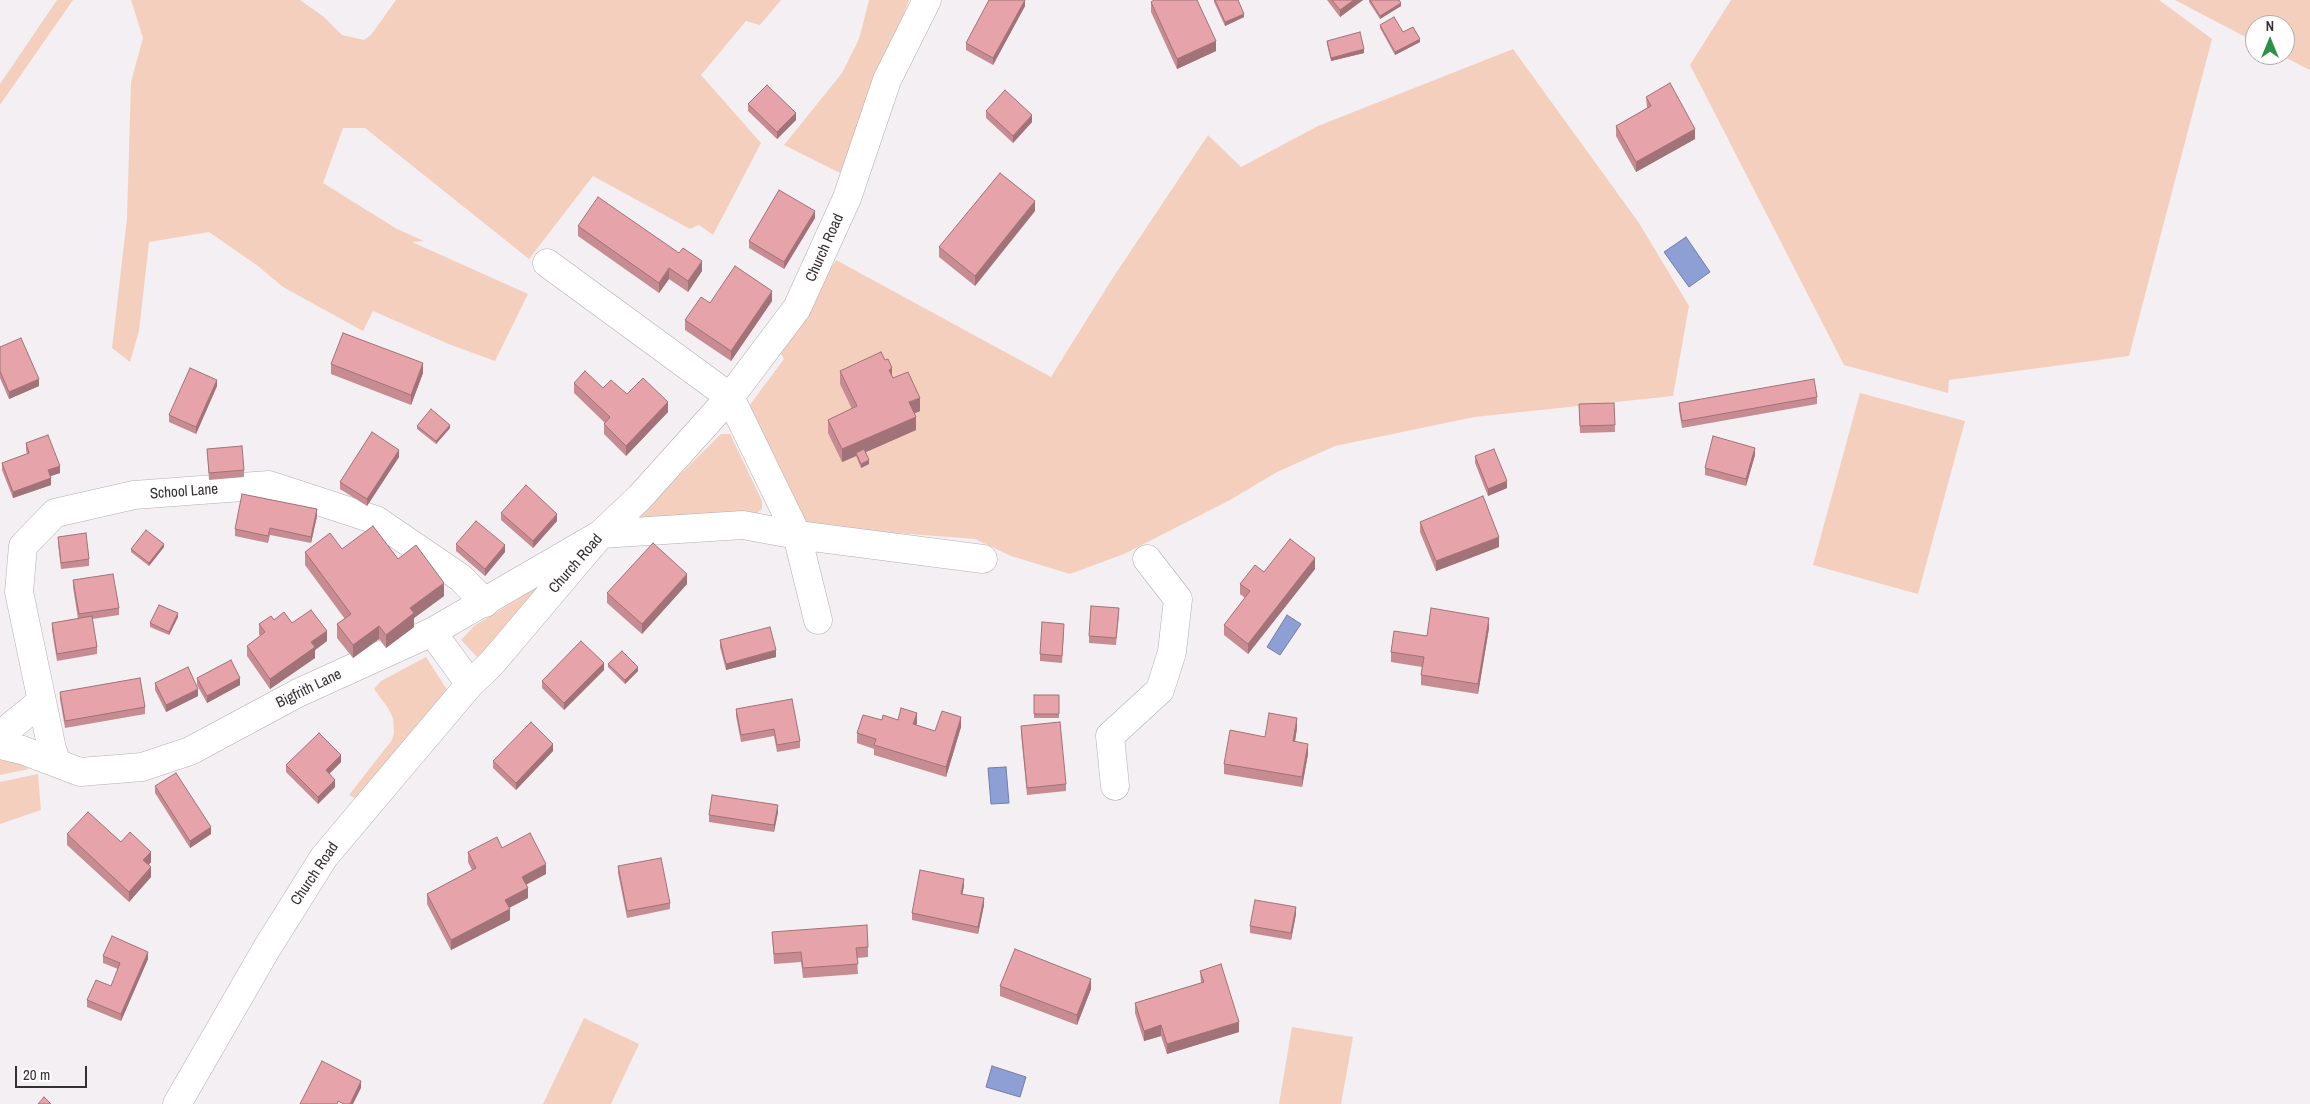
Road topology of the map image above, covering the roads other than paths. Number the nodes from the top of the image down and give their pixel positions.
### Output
1 (927, 0) edge
2 (547, 263) dead end
3 (730, 397) junction
4 (601, 534) junction
5 (797, 534) junction
6 (984, 559) dead end
7 (1147, 559) dead end
8 (484, 603) junction
9 (818, 620) dead end
10 (432, 632) junction
11 (470, 684) junction
12 (42, 701) junction
13 (0, 735) edge
14 (0, 745) edge
15 (57, 763) junction
16 (1116, 786) dead end
17 (177, 1104) edge

1 - 3 street, Church Road
2 - 3 street
3 - 4 street, Church Road
3 - 5 street
4 - 5 street
4 - 8 street, Bigfrith Lane
4 - 11 street, Church Road
5 - 6 street
5 - 9 street
7 - 16 street
8 - 10 street, Bigfrith Lane
8 - 12 street, School Lane
10 - 11 street
10 - 15 street, Bigfrith Lane
11 - 17 street, Church Road
12 - 13 street
12 - 15 street, School Lane
14 - 15 street, Bigfrith Lane

